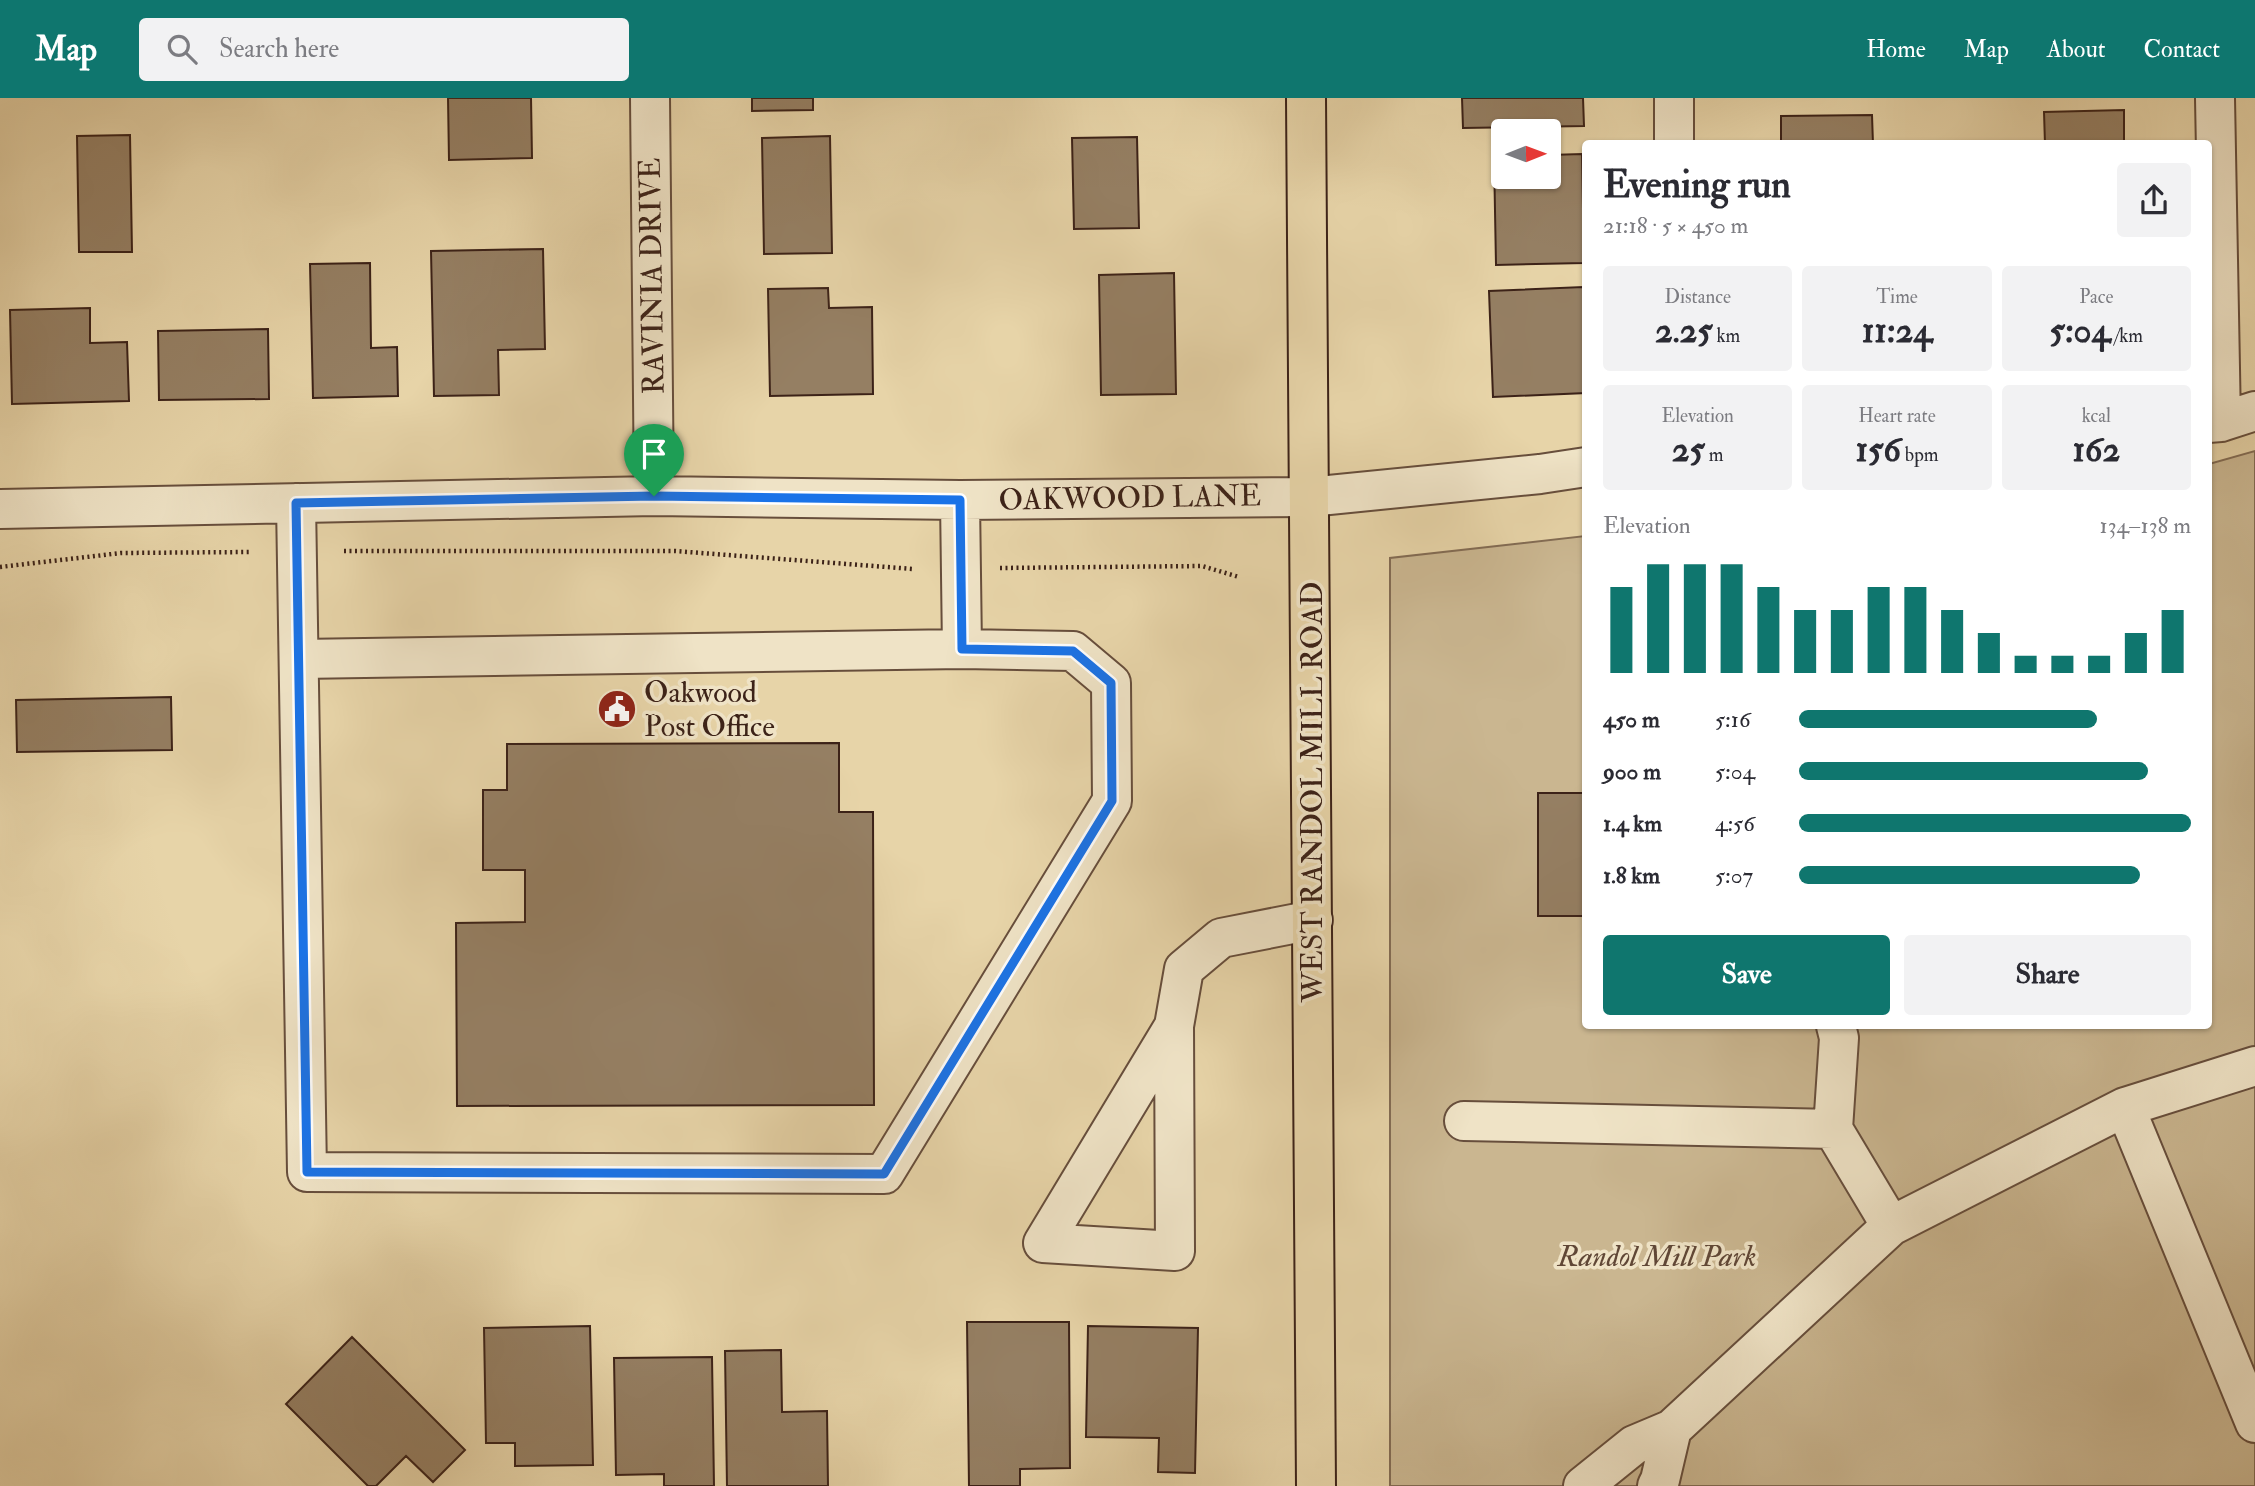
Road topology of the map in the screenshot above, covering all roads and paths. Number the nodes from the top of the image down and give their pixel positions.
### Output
1 (650, 98) edge
2 (1306, 98) edge
3 (1674, 98) edge
4 (2215, 98) edge
5 (1674, 140) edge
6 (2228, 419) edge
7 (1582, 468) edge
8 (654, 496) junction
9 (1309, 497) junction
10 (960, 500) junction
11 (296, 503) junction
12 (0, 509) edge
13 (344, 551) dead end
14 (249, 552) dead end
15 (0, 567) edge
16 (998, 568) dead end
17 (913, 569) dead end
18 (1239, 577) dead end
19 (962, 649) junction
20 (300, 659) junction
21 (1313, 920) junction
22 (1174, 1026) junction
23 (1837, 1029) edge
24 (2255, 1066) edge
25 (2125, 1107) junction
26 (1464, 1121) dead end
27 (1833, 1129) junction
28 (1891, 1226) junction
29 (2255, 1423) edge
30 (1672, 1429) junction
31 (1316, 1486) edge
32 (1584, 1486) edge
33 (1657, 1486) edge

1 - 8 street, RAVINIA DRIVE
2 - 9 main road, WEST RANDOL MILL ROAD
3 - 5 street
4 - 6 street
7 - 9 street, OAKWOOD LANE
8 - 10 street, OAKWOOD LANE
8 - 11 street, OAKWOOD LANE
9 - 10 street, OAKWOOD LANE
9 - 21 main road, WEST RANDOL MILL ROAD
10 - 19 street
11 - 12 street, OAKWOOD LANE
11 - 20 street
13 - 17 path
14 - 15 path
16 - 18 path
19 - 20 street
19 - 20 street
21 - 22 street
21 - 31 main road, WEST RANDOL MILL ROAD
22 - 22 street
23 - 27 street
24 - 25 street
25 - 28 street
25 - 29 street
26 - 27 street
27 - 28 street
28 - 30 street
30 - 32 street
30 - 33 street

